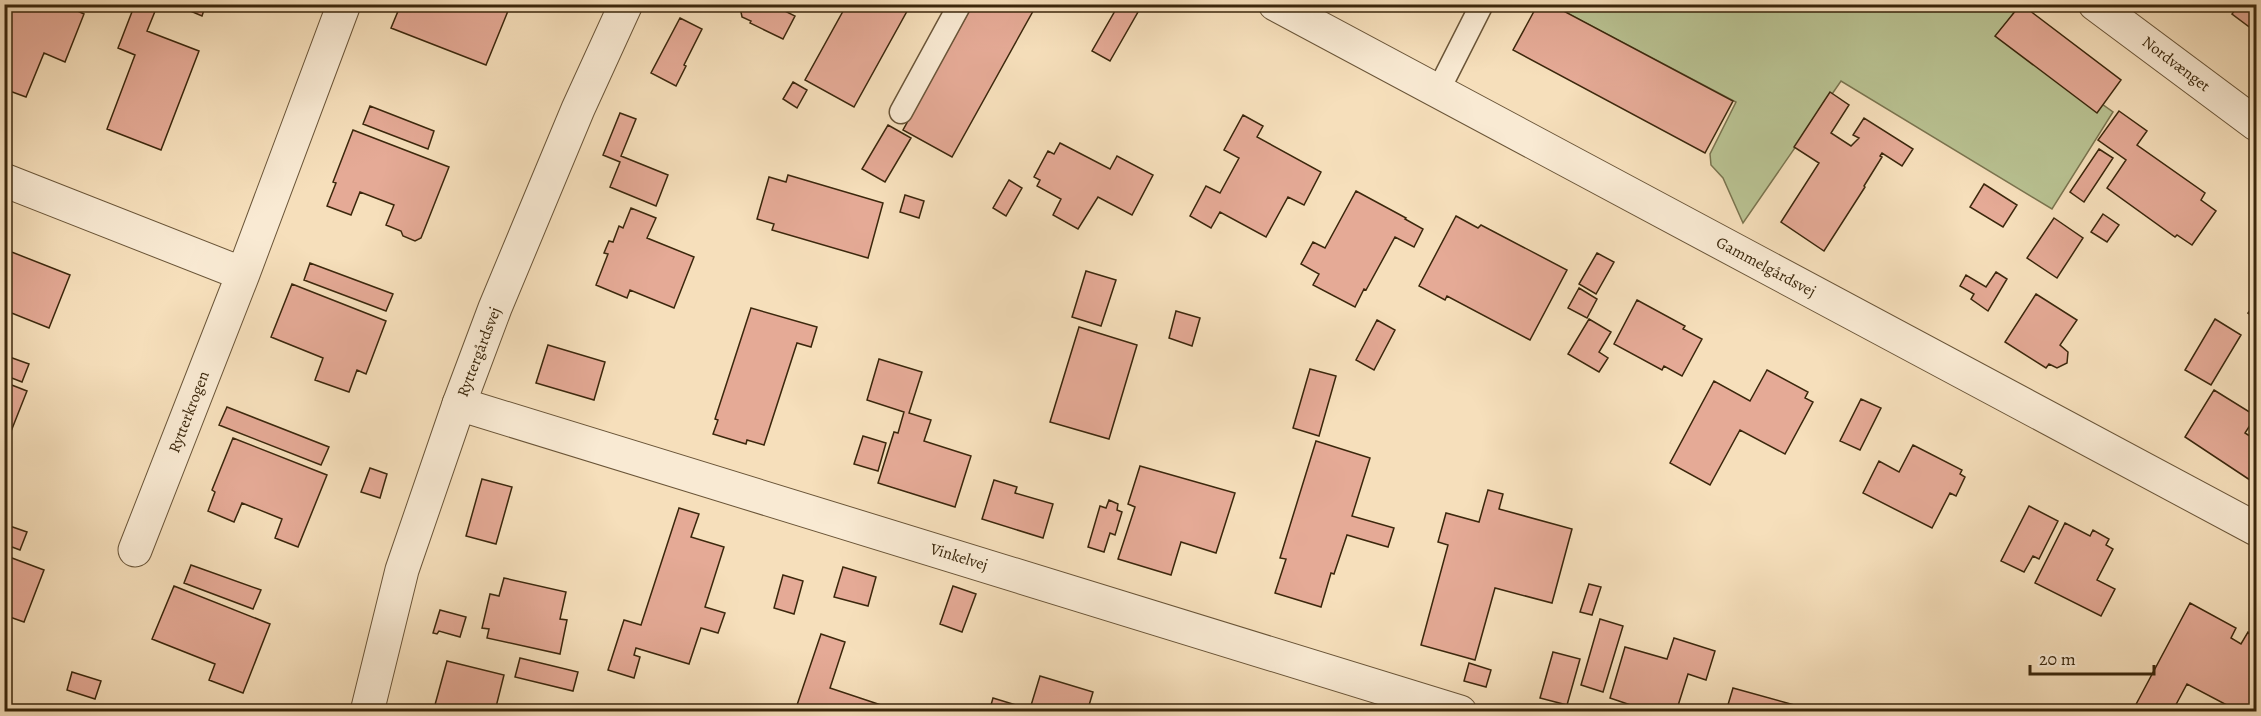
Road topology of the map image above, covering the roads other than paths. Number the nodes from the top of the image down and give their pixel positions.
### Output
1 (344, 4) edge
2 (626, 4) edge
3 (960, 4) edge
4 (1275, 4) edge
5 (1482, 4) edge
6 (2095, 4) edge
7 (1438, 91) junction
8 (901, 112) dead end
9 (2256, 124) edge
10 (4, 180) edge
11 (243, 274) junction
12 (459, 404) junction
13 (2256, 529) edge
14 (135, 550) dead end
15 (367, 711) edge
16 (1460, 711) edge

1 - 11 street, Rytterkrogen
2 - 12 street, Ryttergårdsvej
3 - 8 lane
4 - 7 street, Gammelgårdsvej
5 - 7 lane
6 - 9 street, Nordvænget
7 - 13 street, Gammelgårdsvej
10 - 11 street
11 - 14 street, Rytterkrogen
12 - 15 street, Ryttergårdsvej
12 - 16 street, Vinkelvej

